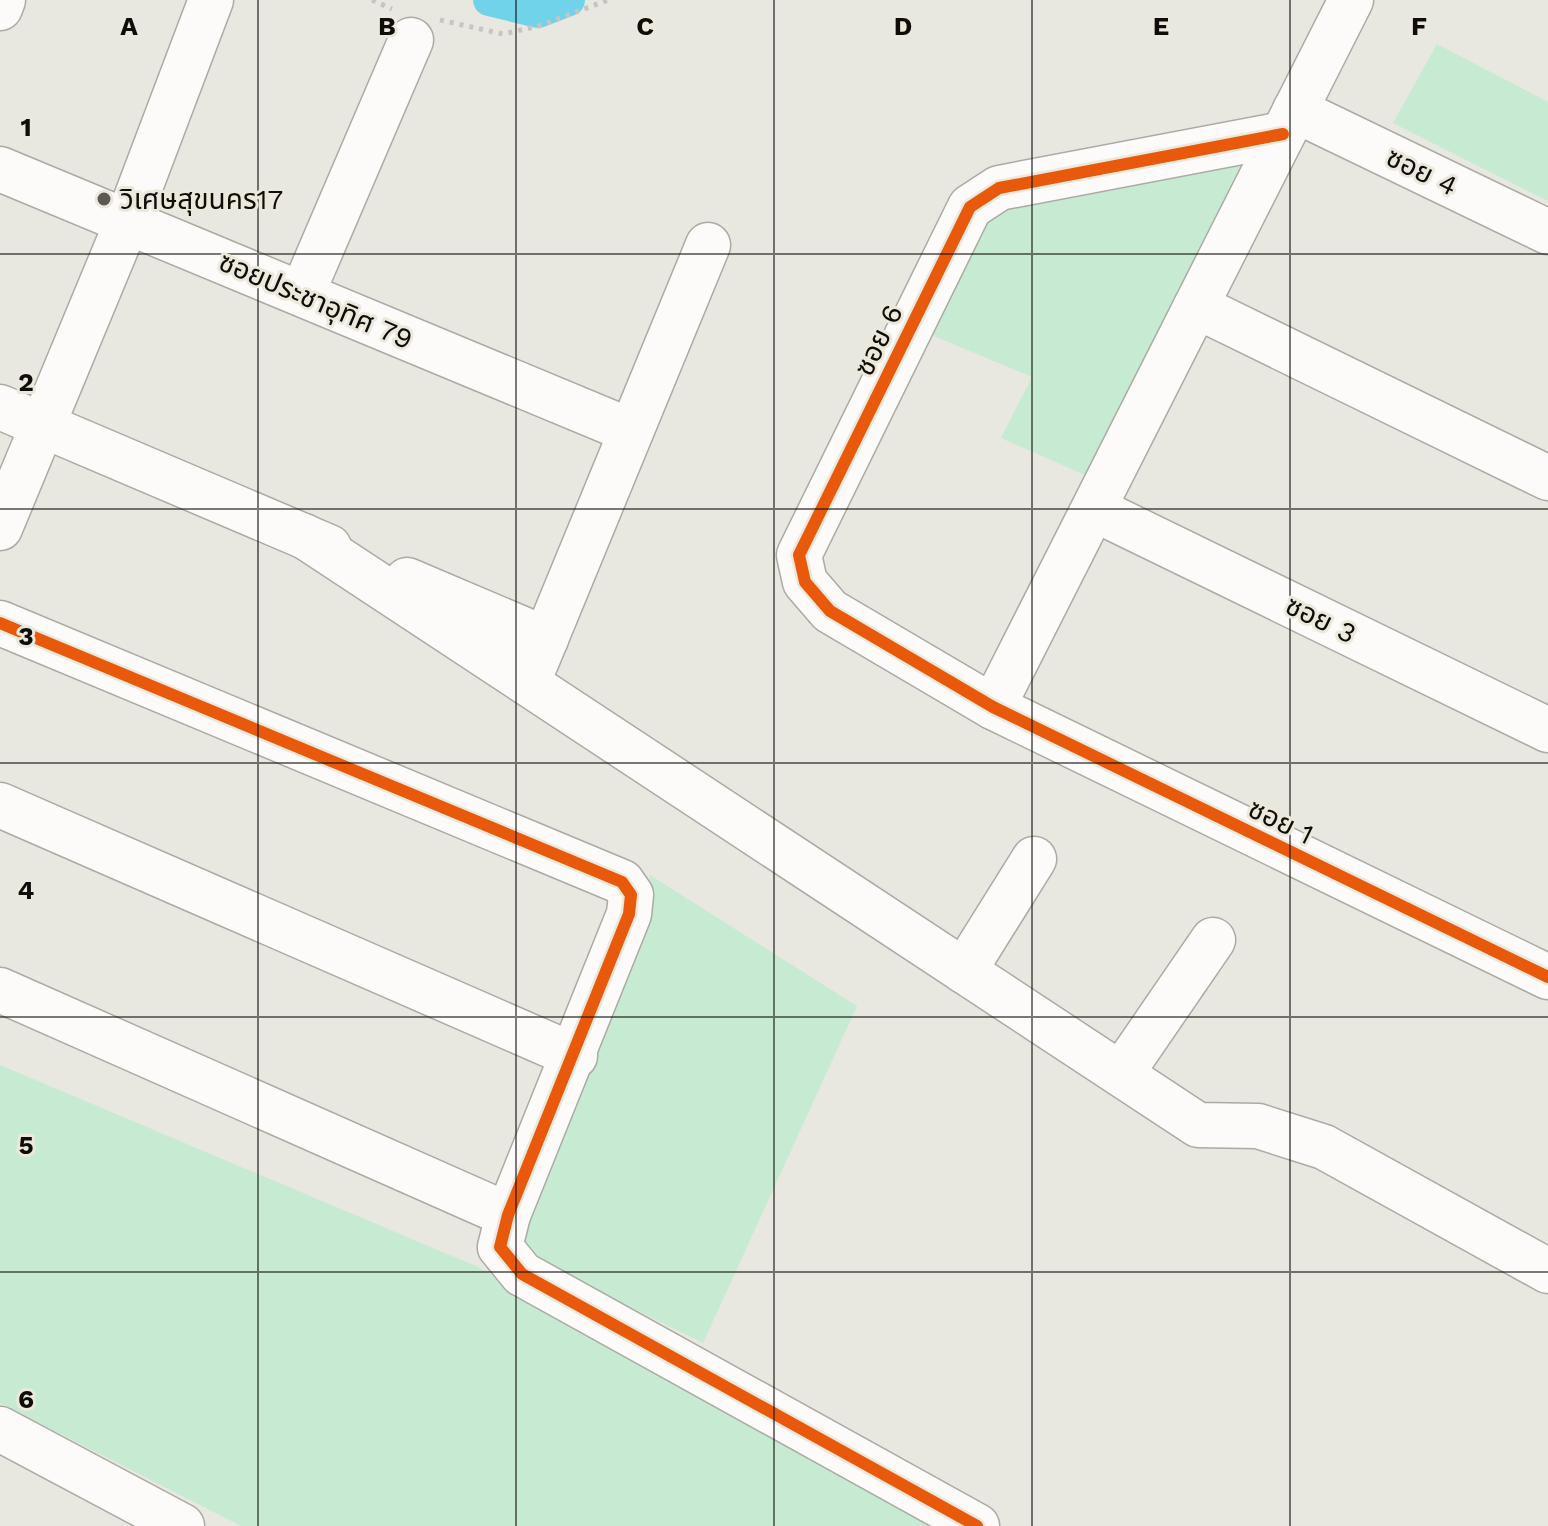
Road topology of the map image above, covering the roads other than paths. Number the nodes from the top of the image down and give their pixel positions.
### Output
1 (3, 0) edge
2 (211, 0) edge
3 (1351, 0) edge
4 (0, 8) edge
5 (414, 23) road end
6 (1289, 122) junction
7 (0, 169) edge
8 (127, 222) junction
9 (1548, 232) edge
10 (708, 245) dead end
11 (302, 294) junction
12 (1196, 306) junction
13 (0, 407) edge
14 (43, 425) junction
15 (631, 431) junction
16 (1548, 478) edge
17 (1094, 509) junction
18 (0, 528) edge
19 (304, 536) junction
20 (0, 623) edge
21 (546, 639) junction
22 (528, 684) junction
23 (993, 707) junction
24 (1548, 730) edge
25 (0, 805) edge
26 (1034, 859) dead end
27 (1213, 940) dead end
28 (964, 971) junction
29 (1548, 977) edge
30 (0, 990) edge
31 (575, 1056) junction
32 (1121, 1074) junction
33 (508, 1215) junction
34 (1548, 1271) edge
35 (0, 1429) edge
36 (182, 1526) edge
37 (977, 1526) edge

1 - 4 street
2 - 8 street
3 - 6 street
5 - 11 street
6 - 9 street, ซอย 4
6 - 12 street
6 - 23 street, ซอย 6
7 - 8 street, ซอยประชาอุทิศ 79
8 - 11 street, ซอยประชาอุทิศ 79
8 - 14 street
10 - 15 street
11 - 15 street, ซอยประชาอุทิศ 79
12 - 16 street
12 - 17 street
13 - 14 street
14 - 18 street
14 - 19 street
15 - 21 street
17 - 23 street
17 - 24 street, ซอย 3
19 - 21 street
19 - 22 street
20 - 31 street
21 - 22 street
22 - 28 street
23 - 29 street, ซอย 1
25 - 31 street
26 - 28 street
27 - 32 street
28 - 32 street
30 - 33 street
31 - 33 street
32 - 34 street
33 - 37 street
35 - 36 street

